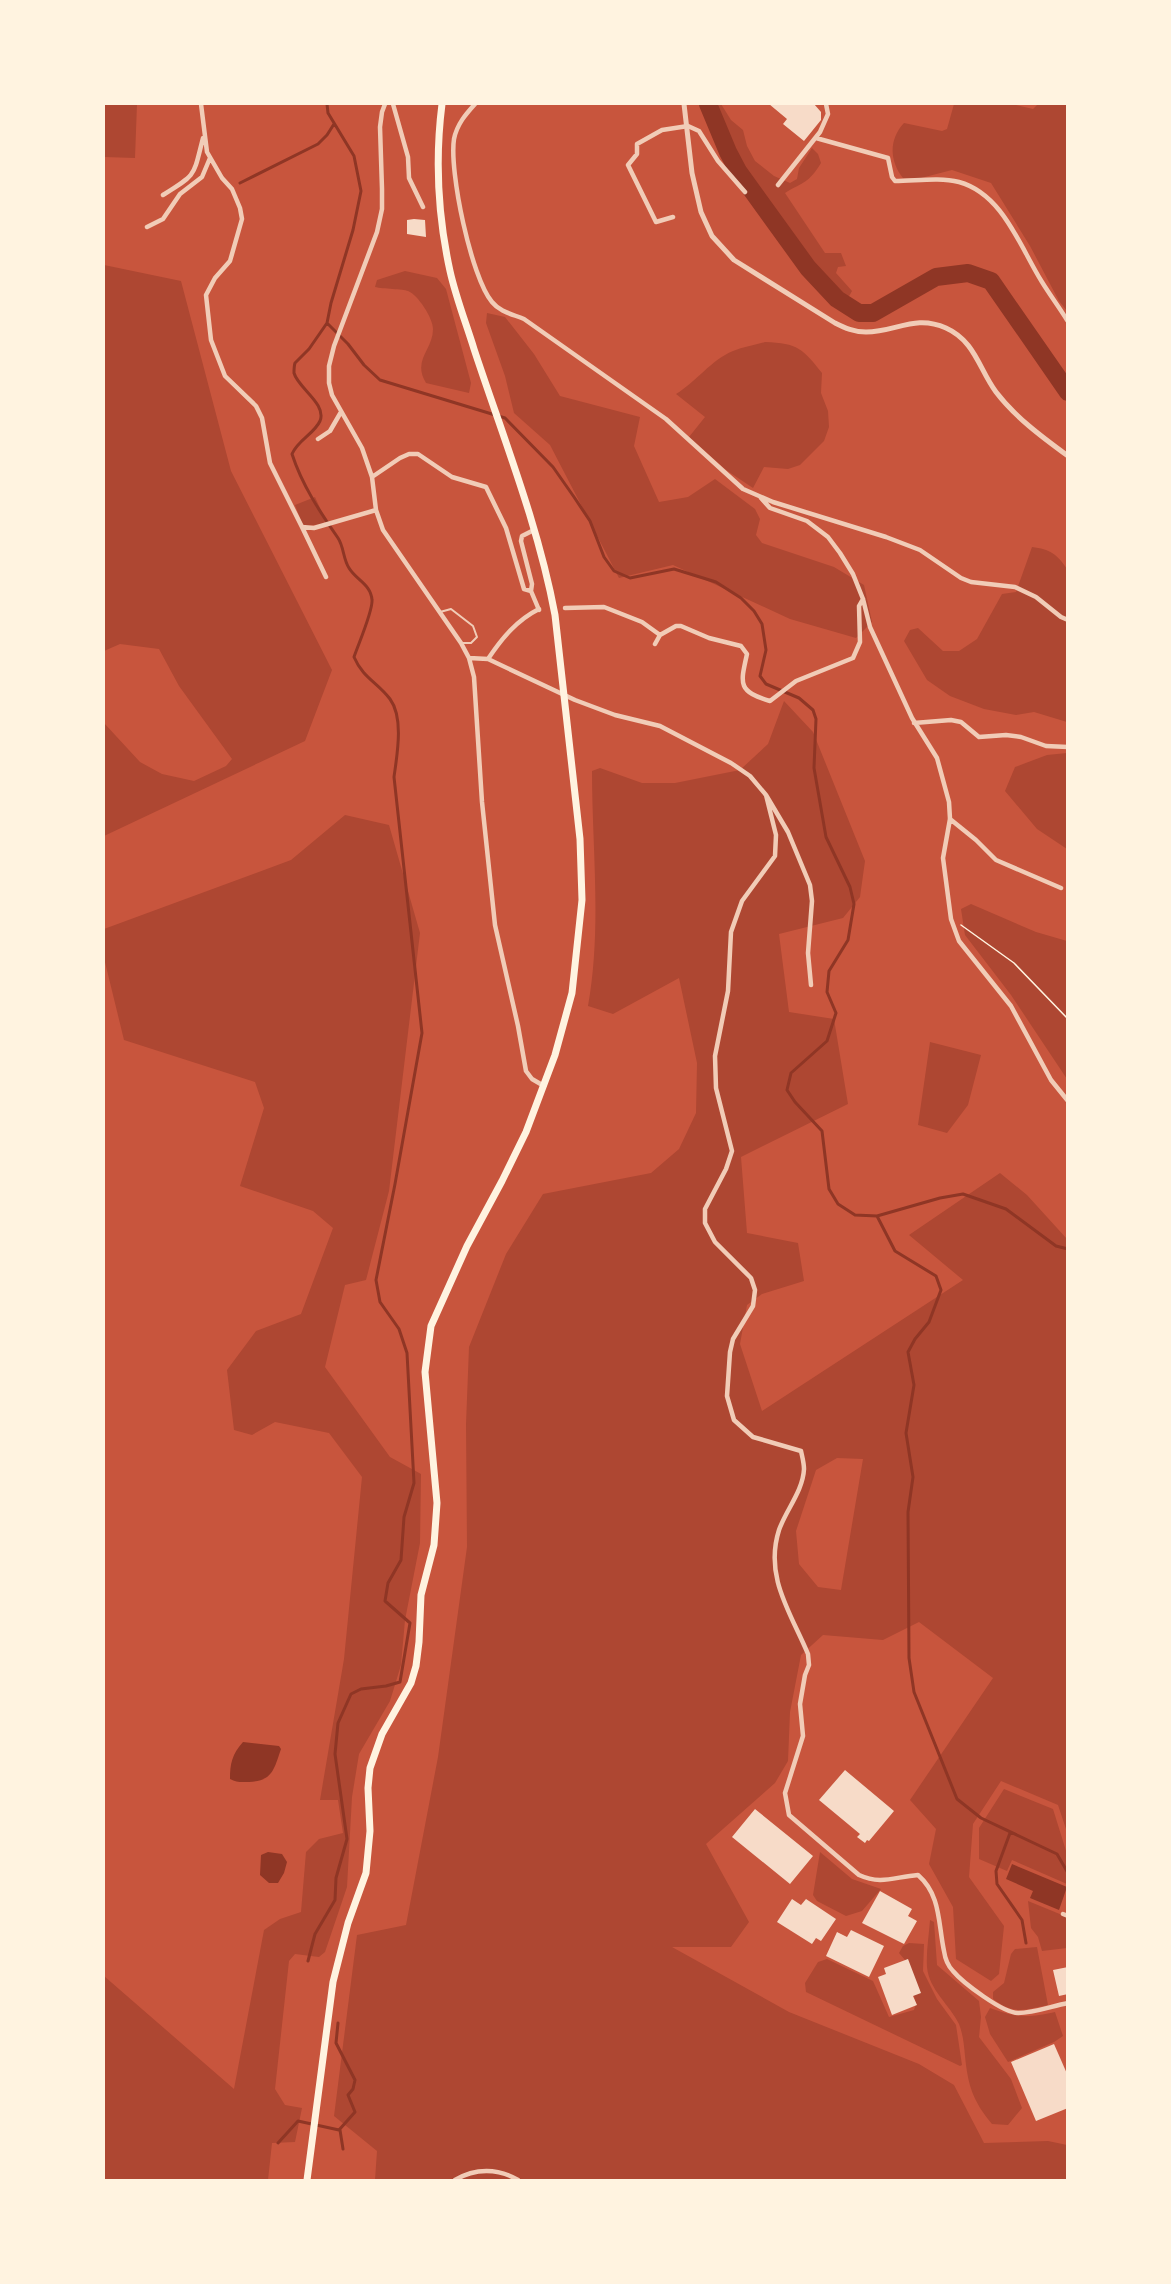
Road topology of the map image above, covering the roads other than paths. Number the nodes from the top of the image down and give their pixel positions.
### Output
1 (201, 104) edge
2 (385, 104) edge
3 (393, 104) edge
4 (442, 104) edge
5 (475, 104) edge
6 (684, 104) edge
7 (826, 104) edge
8 (688, 126) junction
9 (204, 136) junction
10 (816, 138) junction
11 (210, 158) junction
12 (778, 185) dead end
13 (744, 192) dead end
14 (162, 195) dead end
15 (423, 207) dead end
16 (673, 217) dead end
17 (147, 227) dead end
18 (1067, 320) edge
19 (341, 412) junction
20 (318, 439) dead end
21 (1068, 456) edge
22 (372, 477) junction
23 (759, 496) junction
24 (376, 510) junction
25 (302, 527) junction
26 (535, 530) junction
27 (326, 577) dead end
28 (531, 591) junction
29 (863, 599) junction
30 (565, 608) dead end
31 (440, 612) junction
32 (1068, 620) edge
33 (660, 635) junction
34 (461, 643) junction
35 (655, 644) dead end
36 (469, 658) junction
37 (488, 659) junction
38 (565, 694) junction
39 (914, 723) junction
40 (1068, 747) edge
41 (766, 795) junction
42 (950, 819) junction
43 (1061, 888) dead end
44 (811, 986) dead end
45 (544, 1086) junction
46 (1068, 1101) edge
47 (1068, 2003) edge
48 (307, 2181) edge
49 (455, 2181) edge
50 (518, 2181) edge

1 - 9 street
2 - 19 street
3 - 15 street
4 - 26 main road
5 - 23 street
6 - 8 street
7 - 10 street
8 - 13 street
8 - 16 street
8 - 21 street
9 - 11 street
9 - 14 street
10 - 12 street
10 - 18 street
11 - 17 street
11 - 25 street
19 - 20 street
19 - 22 street
22 - 24 street
22 - 28 street
23 - 29 street
23 - 32 street
24 - 25 street
24 - 31 street
25 - 27 street
26 - 28 street
26 - 38 main road
28 - 37 street
29 - 33 street
29 - 39 street
30 - 33 street
31 - 34 street
31 - 34 lane
33 - 35 street
34 - 36 street
36 - 37 street
36 - 45 street
37 - 38 street
38 - 41 street
38 - 45 main road
39 - 40 street
39 - 42 street
41 - 44 street
41 - 47 street
42 - 43 street
42 - 46 street
45 - 48 main road
49 - 50 street

